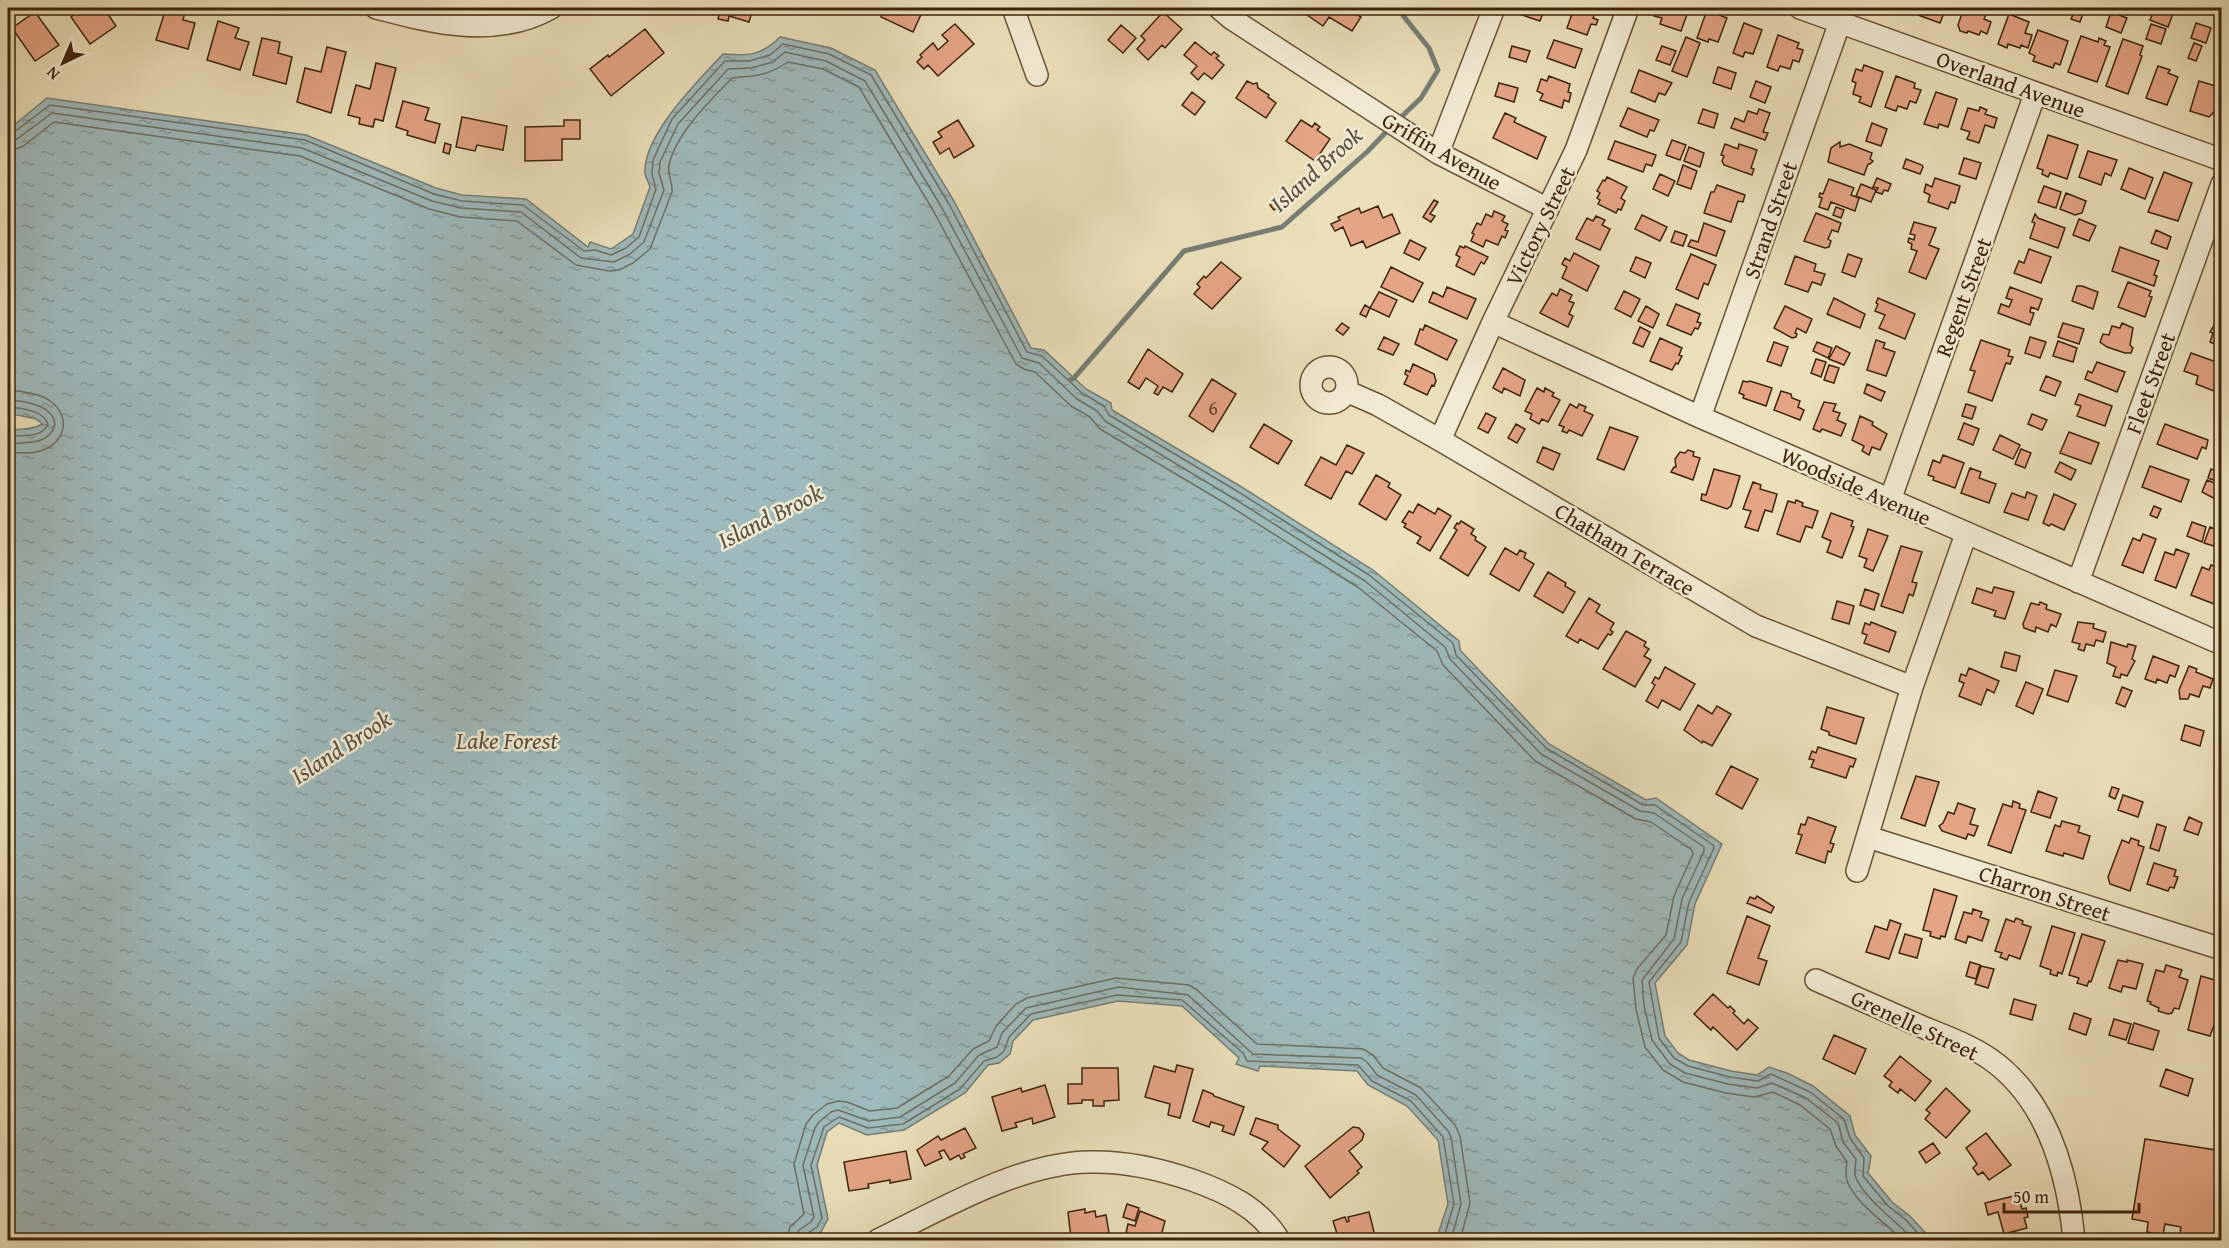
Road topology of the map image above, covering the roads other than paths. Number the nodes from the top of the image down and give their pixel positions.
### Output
1 (376, 8) edge
2 (551, 8) edge
3 (1013, 8) edge
4 (1219, 8) edge
5 (1494, 8) edge
6 (1628, 8) edge
7 (1800, 8) edge
8 (1840, 22) junction
9 (1037, 75) dead end
10 (2035, 93) junction
11 (1438, 153) junction
12 (2222, 160) edge
13 (2222, 184) edge
14 (1548, 209) junction
15 (1493, 322) junction
16 (1346, 391) dead end
17 (1700, 417) junction
18 (1440, 440) junction
19 (1890, 500) junction
20 (1966, 534) junction
21 (2078, 582) junction
22 (2222, 645) edge
23 (1912, 687) junction
24 (1868, 837) junction
25 (1857, 871) dead end
26 (2222, 949) edge
27 (1816, 980) dead end
28 (878, 1240) edge
29 (1279, 1240) edge
30 (2074, 1240) edge

1 - 2 street
3 - 9 street
4 - 11 street, Griffin Avenue
5 - 11 street
6 - 14 street, Victory Street
7 - 8 street, Overland Avenue
8 - 10 street, Overland Avenue
8 - 17 street, Strand Street
10 - 12 street, Overland Avenue
10 - 19 street, Regent Street
11 - 14 street, Griffin Avenue
13 - 21 street, Fleet Street
14 - 15 street, Victory Street
15 - 17 street, Woodside Avenue
15 - 18 street, Victory Street
16 - 18 street, Chatham Terrace
17 - 19 street, Woodside Avenue
18 - 23 street, Chatham Terrace
19 - 20 street, Woodside Avenue
20 - 21 street, Woodside Avenue
20 - 23 street
21 - 22 street, Woodside Avenue
23 - 24 street
24 - 25 street
24 - 26 street, Charron Street
27 - 30 street, Grenelle Street
28 - 29 street

